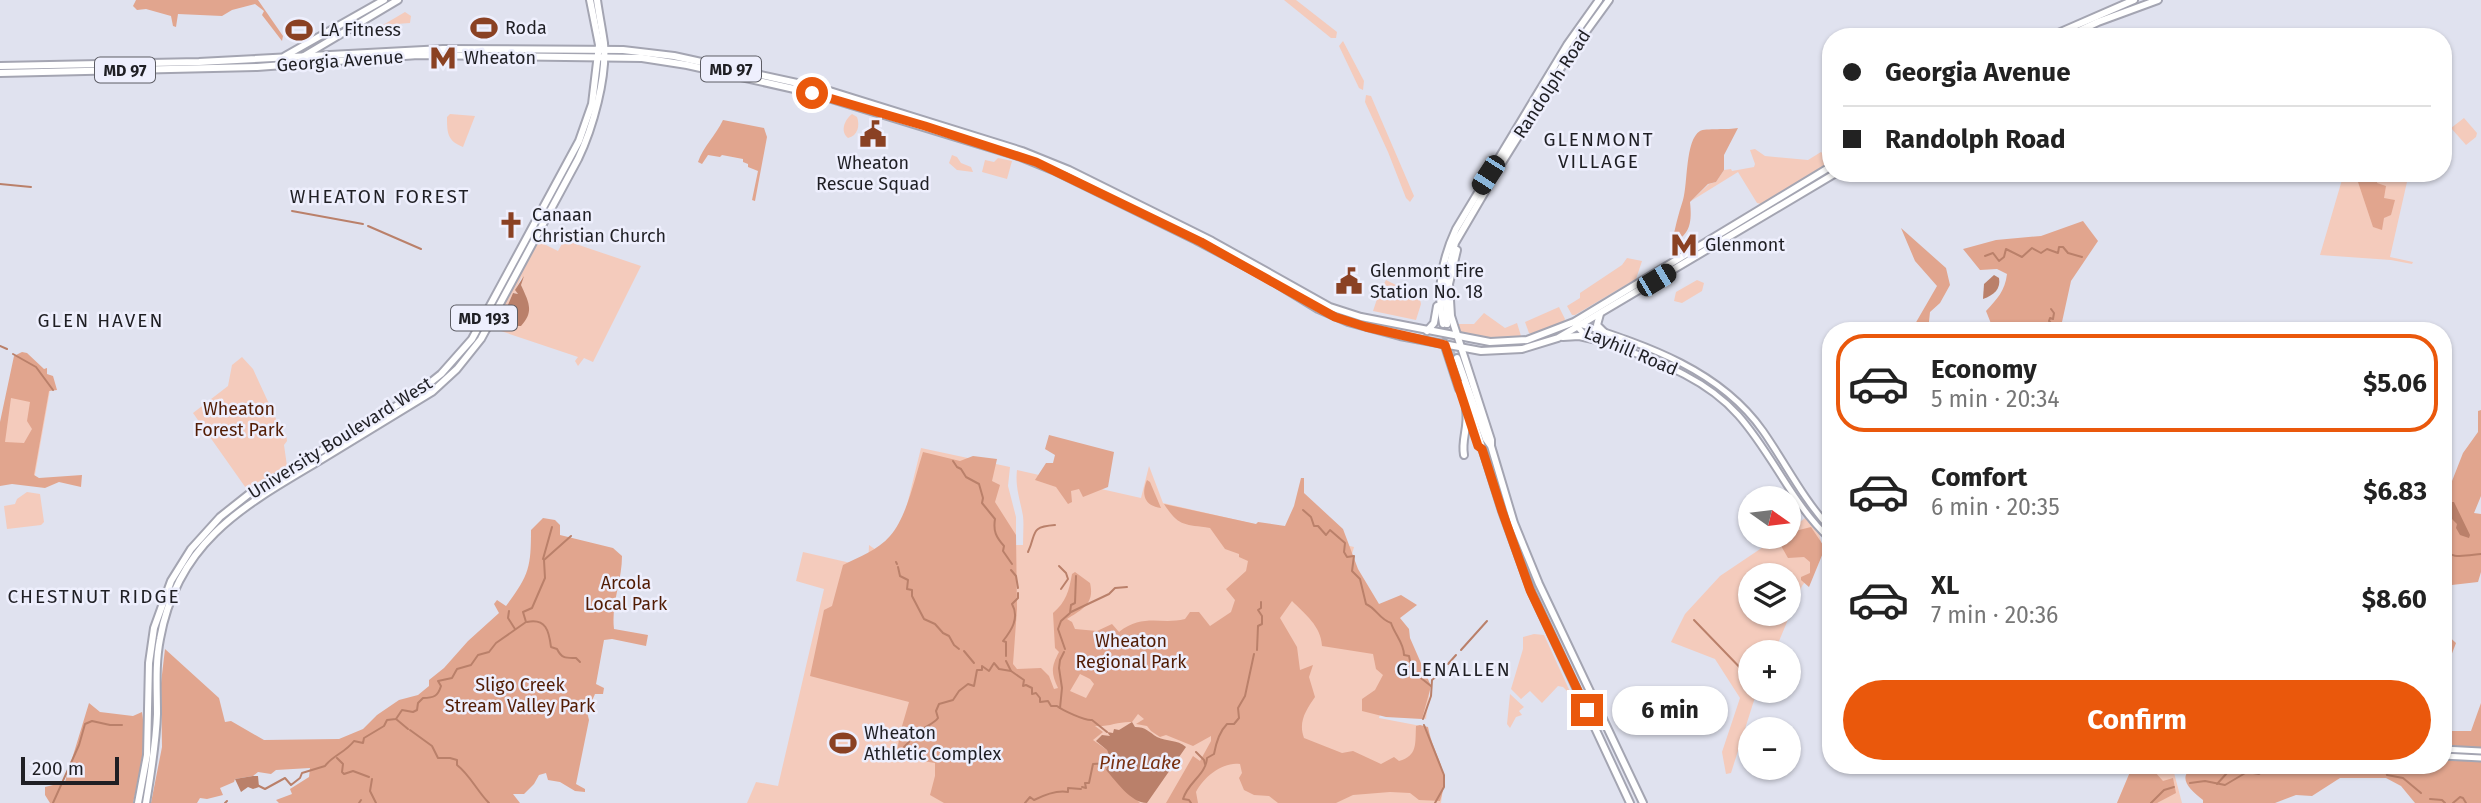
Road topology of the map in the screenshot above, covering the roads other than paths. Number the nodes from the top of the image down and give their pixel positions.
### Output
1 (384, 0) edge
2 (398, 0) edge
3 (590, 0) edge
4 (597, 0) edge
5 (1599, 0) edge
6 (1609, 0) edge
7 (2134, 0) edge
8 (2158, 0) edge
9 (2070, 28) edge
10 (2085, 28) edge
11 (333, 37) junction
12 (349, 52) junction
13 (601, 53) junction
14 (304, 60) junction
15 (280, 62) junction
16 (0, 65) edge
17 (0, 73) edge
18 (820, 88) junction
19 (810, 92) junction
20 (824, 96) junction
21 (1822, 172) edge
22 (1488, 175) junction
23 (1822, 181) edge
24 (1475, 206) junction
25 (503, 283) junction
26 (1437, 306) junction
27 (1600, 314) junction
28 (493, 316) junction
29 (1350, 318) junction
30 (1578, 324) junction
31 (1427, 331) junction
32 (1605, 333) junction
33 (1442, 334) junction
34 (1457, 337) junction
35 (1558, 338) junction
36 (1602, 341) junction
37 (1445, 345) junction
38 (1461, 349) junction
39 (1474, 351) junction
40 (1469, 372) junction
41 (1466, 410) junction
42 (1491, 446) junction
43 (1482, 449) junction
44 (1464, 455) dead end
45 (1822, 519) edge
46 (1822, 530) edge
47 (2452, 749) edge
48 (2481, 751) edge
49 (2452, 756) edge
50 (2481, 758) edge
51 (138, 803) edge
52 (146, 803) edge
53 (1630, 803) edge
54 (1643, 803) edge

1 - 15 main road
2 - 11 main road
3 - 13 main road, University Boulevard West / MD 193
4 - 13 main road, University Boulevard West / MD 193
5 - 22 main road, Randolph Road
6 - 24 main road, Randolph Road
7 - 9 main road
8 - 10 main road
11 - 12 main road
11 - 14 main road
12 - 13 main road, Georgia Avenue / MD 97
12 - 14 main road, Georgia Avenue / MD 97
13 - 14 main road, Georgia Avenue / MD 97
13 - 18 main road, Georgia Avenue / MD 97
13 - 19 main road, Georgia Avenue / MD 97
13 - 25 main road, University Boulevard West / MD 193
13 - 28 main road, University Boulevard West / MD 193
14 - 15 main road
15 - 16 main road, Georgia Avenue / MD 97
15 - 17 main road, Georgia Avenue / MD 97
18 - 19 main road
18 - 20 main road
18 - 29 main road, Georgia Avenue / MD 97
19 - 20 main road, Georgia Avenue / MD 97
20 - 29 main road, Georgia Avenue / MD 97
21 - 30 main road, Georgia Avenue / MD 97
22 - 24 main road, Randolph Road
22 - 26 main road
23 - 27 main road, Georgia Avenue / MD 97
24 - 34 main road
25 - 28 main road
25 - 51 main road, University Boulevard West / MD 193
26 - 31 main road
26 - 33 main road
27 - 30 main road, Georgia Avenue / MD 97
27 - 32 main road
28 - 52 main road, University Boulevard West / MD 193
29 - 31 main road, Georgia Avenue / MD 97
29 - 37 main road, Georgia Avenue / MD 97
30 - 32 main road, Layhill Road
30 - 34 main road, Georgia Avenue / MD 97
30 - 35 main road, Georgia Avenue / MD 97
30 - 36 main road, Layhill Road
31 - 33 main road, Georgia Avenue / MD 97
32 - 45 main road, Layhill Road
33 - 34 main road, Georgia Avenue / MD 97
33 - 37 main road
34 - 38 main road
35 - 36 main road
35 - 39 main road, Georgia Avenue / MD 97
36 - 46 main road, Layhill Road
37 - 38 main road, Georgia Avenue / MD 97
37 - 41 main road
38 - 39 main road, Georgia Avenue / MD 97
38 - 40 main road
39 - 40 main road
40 - 42 main road
41 - 43 main road
41 - 44 main road
42 - 43 main road
42 - 54 main road
43 - 53 main road
47 - 48 main road
49 - 50 main road

